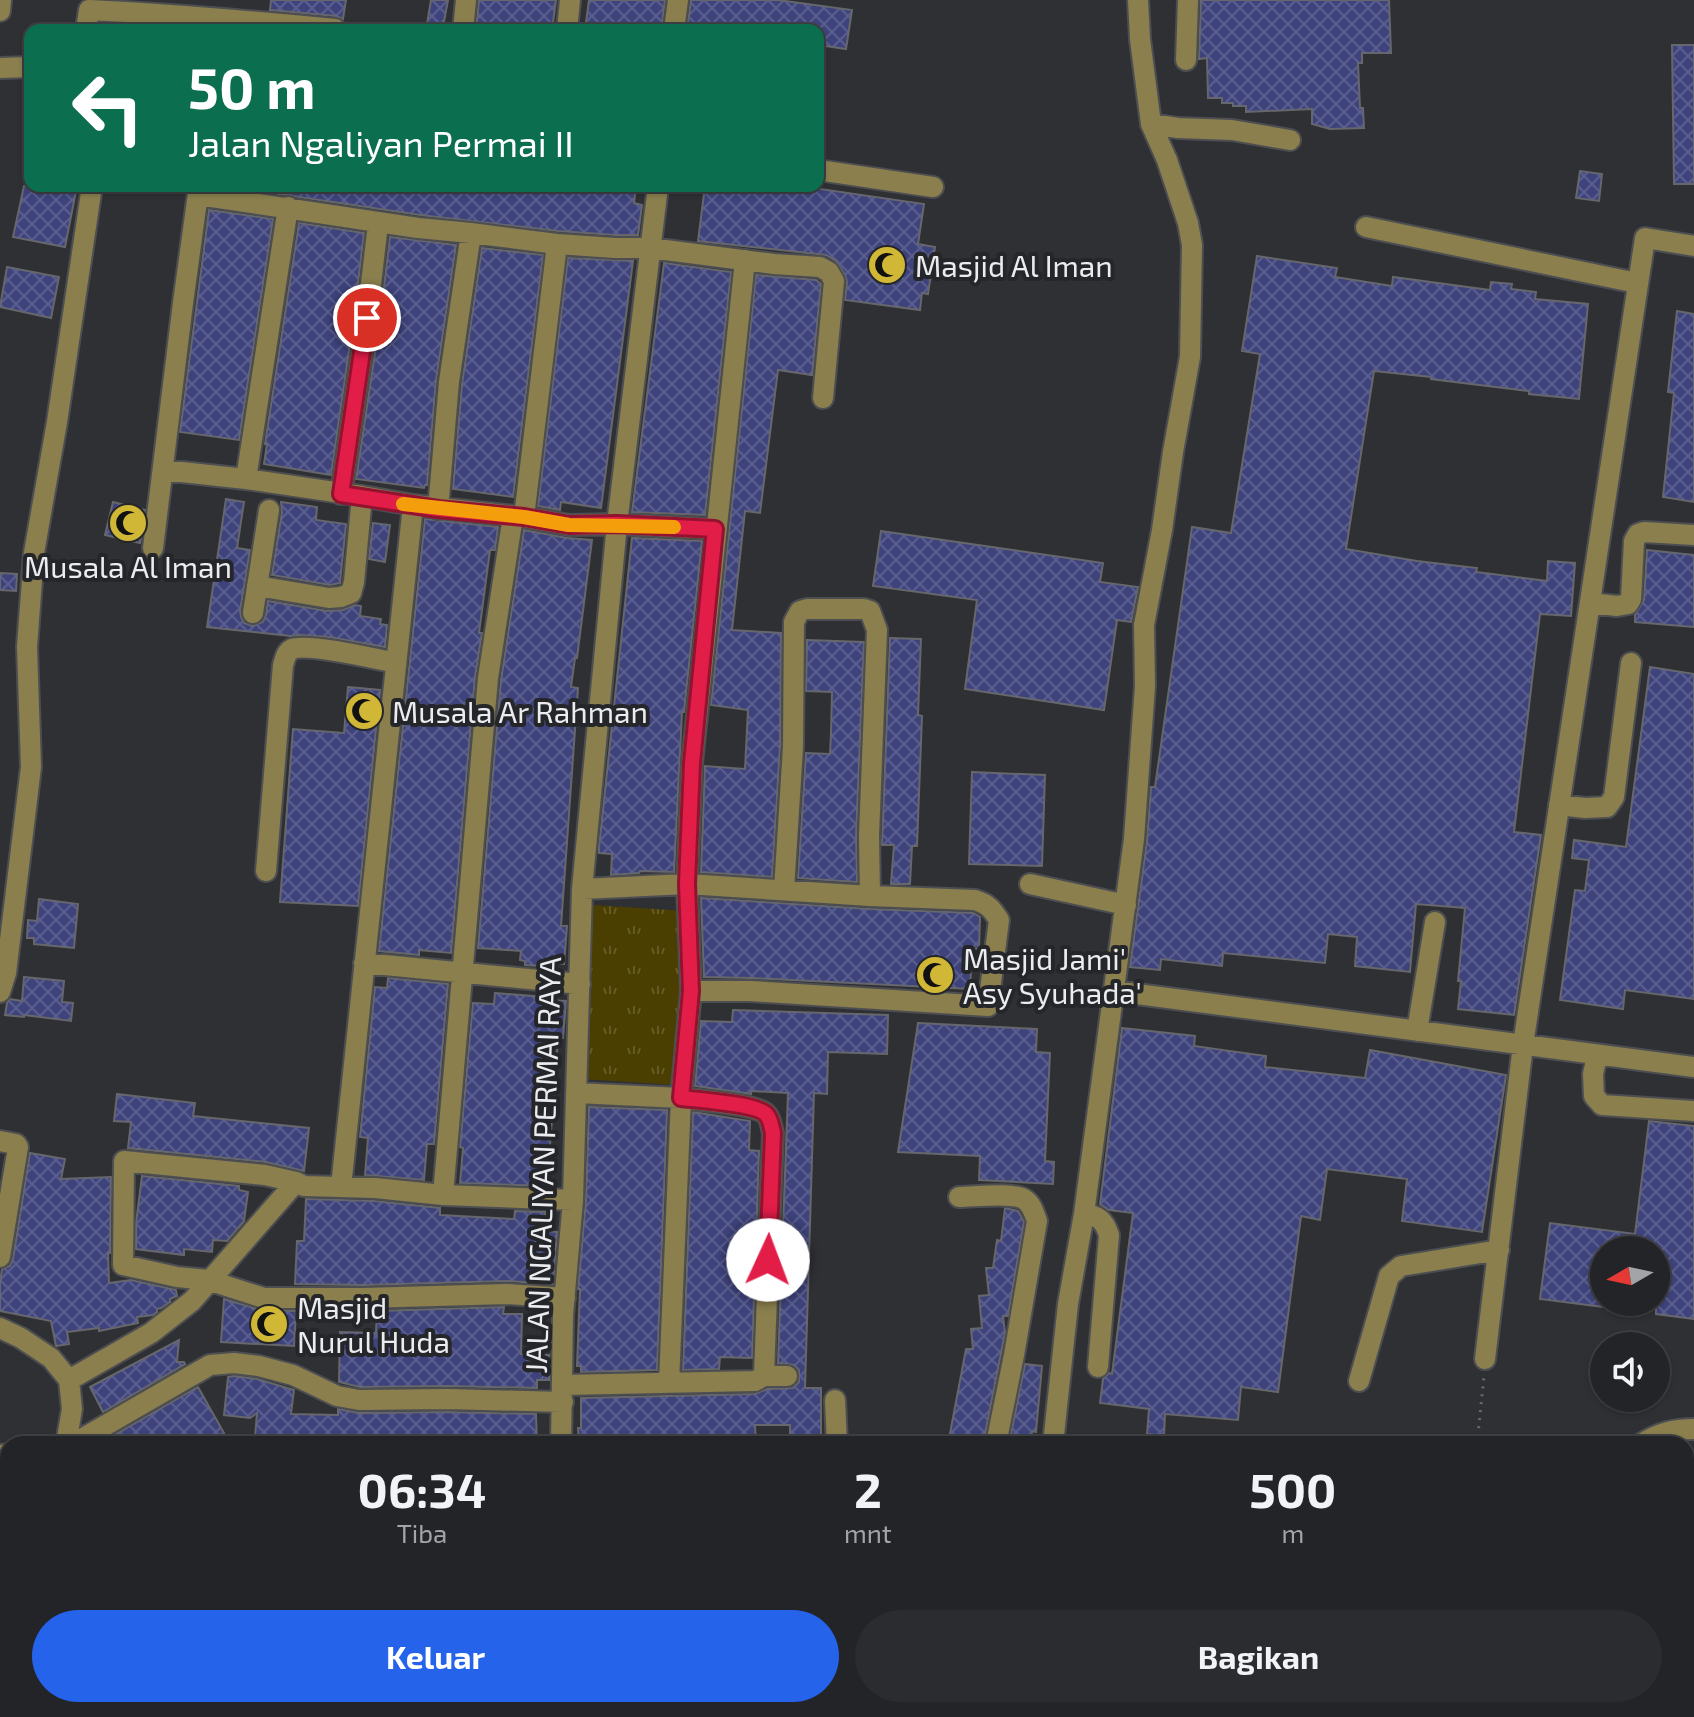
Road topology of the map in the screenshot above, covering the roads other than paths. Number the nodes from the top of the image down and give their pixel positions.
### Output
1 (1, 0) edge
2 (466, 0) edge
3 (570, 0) edge
4 (678, 0) edge
5 (1138, 0) edge
6 (1188, 0) edge
7 (174, 8) edge
8 (0, 11) edge
9 (88, 13) edge
10 (283, 24) edge
11 (464, 24) edge
12 (568, 24) edge
13 (675, 24) edge
14 (1186, 60) dead end
15 (24, 67) edge
16 (0, 68) edge
17 (1151, 124) junction
18 (1290, 140) dead end
19 (824, 171) edge
20 (933, 187) dead end
21 (91, 192) edge
22 (199, 192) edge
23 (209, 192) edge
24 (657, 192) edge
25 (288, 207) junction
26 (378, 224) junction
27 (1366, 227) dead end
28 (471, 233) junction
29 (557, 244) junction
30 (1694, 246) edge
31 (650, 248) junction
32 (745, 260) junction
33 (1637, 283) junction
34 (823, 398) dead end
35 (163, 470) junction
36 (246, 479) junction
37 (341, 494) junction
38 (362, 496) junction
39 (413, 505) junction
40 (438, 509) junction
41 (269, 510) dead end
42 (518, 516) junction
43 (617, 524) junction
44 (715, 529) junction
45 (1694, 535) edge
46 (153, 548) dead end
47 (257, 586) junction
48 (1590, 603) junction
49 (253, 613) dead end
50 (396, 663) junction
51 (1631, 663) dead end
52 (1559, 805) junction
53 (266, 871) dead end
54 (687, 884) junction
55 (1030, 884) dead end
56 (582, 889) junction
57 (784, 890) junction
58 (870, 896) junction
59 (1126, 905) junction
60 (1435, 922) dead end
61 (364, 963) junction
62 (463, 972) junction
63 (580, 984) junction
64 (691, 991) junction
65 (1114, 991) junction
66 (0, 992) edge
67 (1417, 1031) junction
68 (1523, 1045) junction
69 (1597, 1056) junction
70 (1694, 1067) edge
71 (576, 1093) junction
72 (681, 1098) junction
73 (1694, 1111) edge
74 (0, 1141) edge
75 (300, 1184) junction
76 (341, 1187) junction
77 (443, 1195) junction
78 (959, 1197) dead end
79 (573, 1200) junction
80 (1084, 1214) junction
81 (1499, 1250) junction
82 (0, 1257) edge
83 (208, 1280) junction
84 (565, 1298) junction
85 (0, 1328) edge
86 (1485, 1359) road end
87 (1098, 1367) dead end
88 (764, 1376) junction
89 (787, 1376) dead end
90 (69, 1380) junction
91 (1359, 1381) dead end
92 (669, 1383) junction
93 (563, 1394) junction
94 (835, 1400) dead end
95 (1694, 1429) edge
96 (67, 1436) edge
97 (87, 1436) edge
98 (561, 1436) edge
99 (837, 1436) edge
100 (998, 1436) edge
101 (1054, 1436) edge
102 (1655, 1436) edge

1 - 8 street
2 - 11 street
3 - 12 street
4 - 13 street
5 - 17 street
6 - 14 street
7 - 9 street
7 - 10 street
15 - 16 street
17 - 18 street
17 - 59 street
19 - 20 street
21 - 66 street
22 - 35 street
23 - 25 street
24 - 31 street, JALAN NGALIYAN PERMAI RAYA
25 - 26 street
25 - 36 street
26 - 28 street
26 - 37 street
27 - 33 street
28 - 29 street
28 - 40 street
29 - 31 street
29 - 42 street
30 - 33 street
31 - 32 street
31 - 43 street, JALAN NGALIYAN PERMAI RAYA
32 - 34 street
32 - 44 street
33 - 48 street
35 - 36 street
35 - 46 street
36 - 37 street
37 - 38 street
38 - 39 street
38 - 47 street
39 - 40 street
39 - 50 street
40 - 42 street
41 - 47 street
42 - 43 street
42 - 62 street
43 - 44 street
43 - 56 street, JALAN NGALIYAN PERMAI RAYA
44 - 54 street
45 - 48 street
47 - 49 street
48 - 52 street
50 - 53 street
50 - 61 street
51 - 52 street
52 - 68 street
54 - 56 street
54 - 57 street
54 - 64 street
55 - 59 street
56 - 63 street, JALAN NGALIYAN PERMAI RAYA
57 - 58 street
57 - 58 street
58 - 64 street
59 - 65 street
60 - 67 street
61 - 62 street
61 - 76 street
62 - 63 street
62 - 77 street
63 - 71 street, JALAN NGALIYAN PERMAI RAYA
64 - 72 street
65 - 67 street
65 - 80 street
67 - 68 street
68 - 69 street
68 - 81 street
69 - 70 street
69 - 73 street
71 - 72 street
71 - 79 street, JALAN NGALIYAN PERMAI RAYA
72 - 88 street
72 - 92 street
74 - 82 street
75 - 76 street
75 - 83 street
75 - 83 street
76 - 77 street
77 - 79 street
78 - 100 street
79 - 84 street, JALAN NGALIYAN PERMAI RAYA
80 - 87 street
80 - 101 street
81 - 86 street
81 - 91 street
83 - 84 street
83 - 90 street
84 - 93 street, JALAN NGALIYAN PERMAI RAYA
85 - 90 street
88 - 89 street
88 - 92 street
90 - 96 street
92 - 93 street
93 - 97 street
93 - 98 street, JALAN NGALIYAN PERMAI RAYA
94 - 99 street
95 - 102 street

